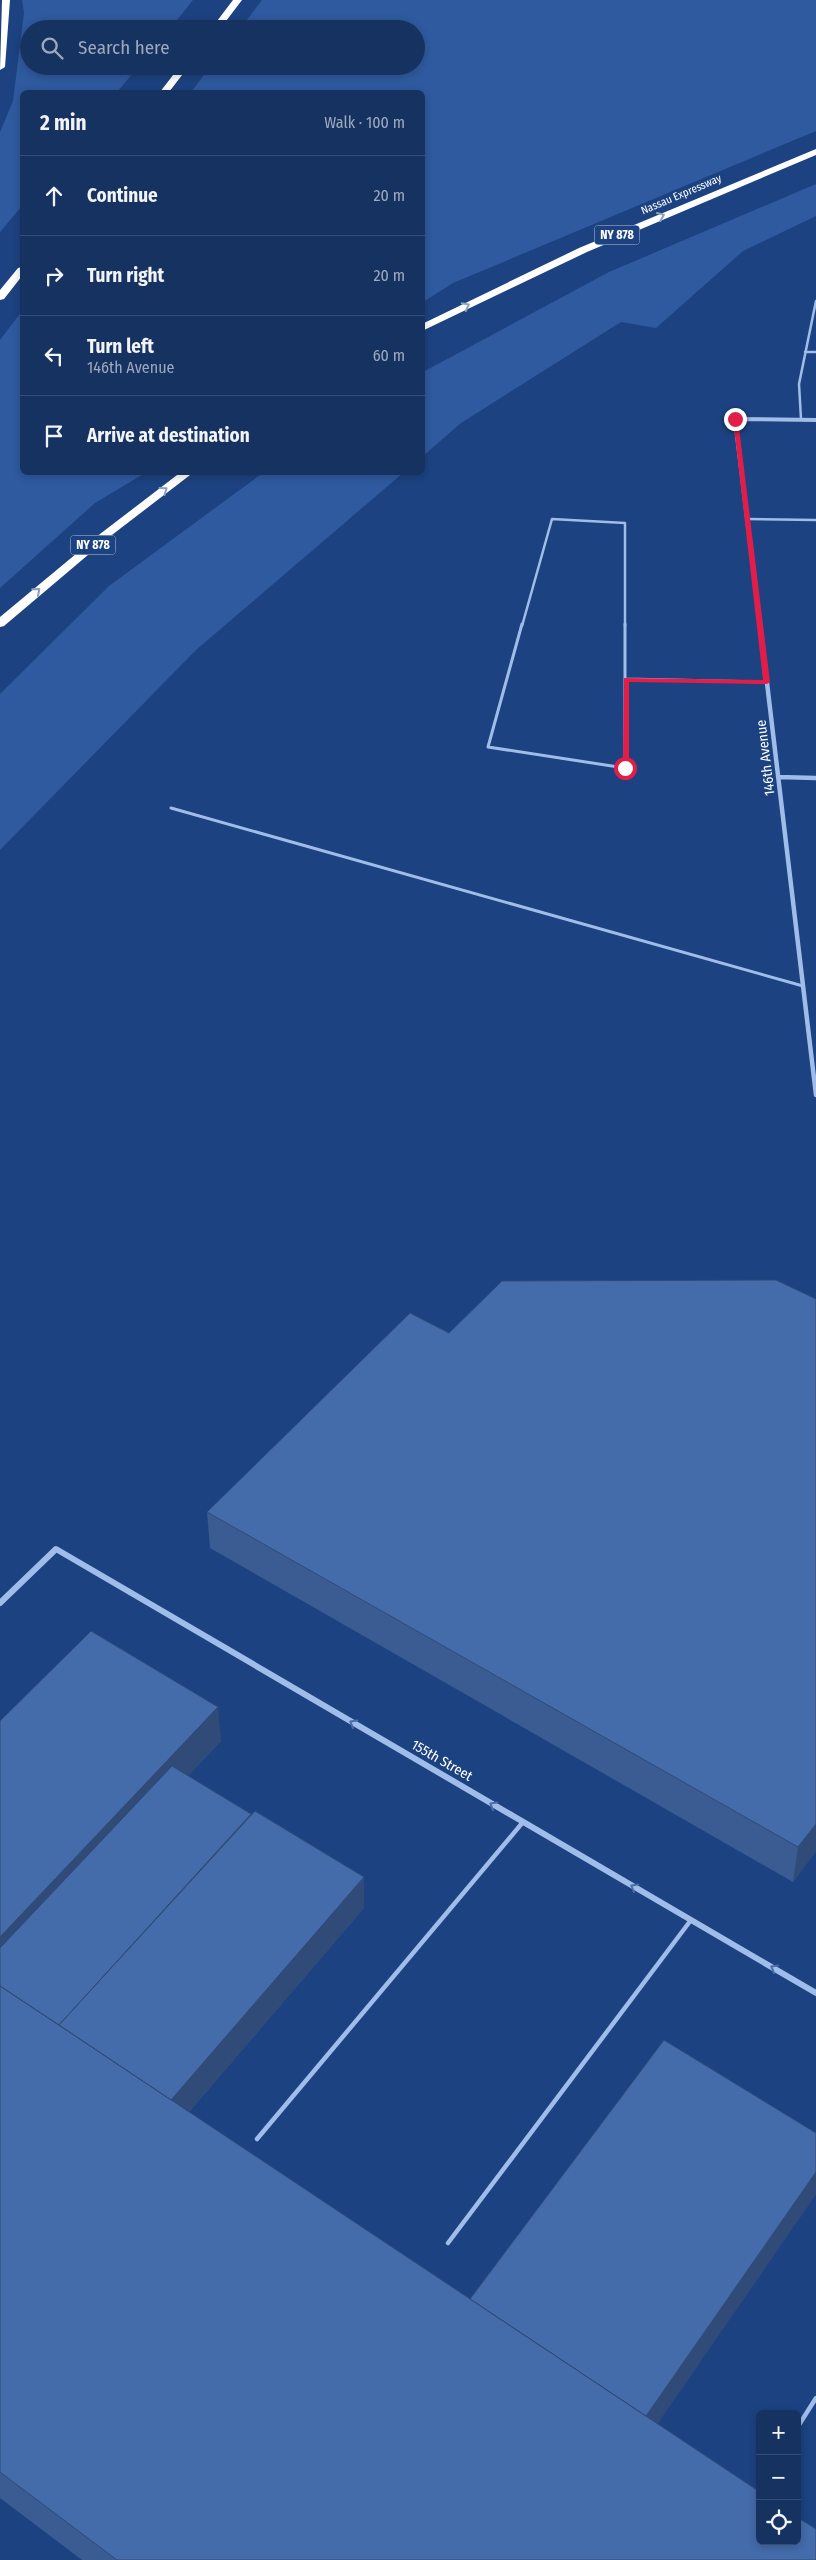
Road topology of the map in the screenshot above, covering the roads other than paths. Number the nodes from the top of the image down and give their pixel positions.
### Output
1 (6, 0) edge
2 (238, 0) edge
3 (222, 20) edge
4 (0, 67) edge
5 (178, 75) edge
6 (166, 90) edge
7 (816, 152) edge
8 (20, 273) edge
9 (0, 298) edge
10 (816, 301) edge
11 (425, 327) edge
12 (805, 352) junction
13 (816, 352) edge
14 (801, 420) junction
15 (816, 420) edge
16 (185, 475) edge
17 (747, 519) junction
18 (816, 520) edge
19 (0, 623) edge
20 (626, 680) junction
21 (767, 682) junction
22 (778, 777) junction
23 (816, 778) edge
24 (171, 808) dead end
25 (803, 986) junction
26 (816, 1095) edge
27 (0, 1603) edge
28 (523, 1822) junction
29 (691, 1920) junction
30 (816, 1993) edge
31 (257, 2139) dead end
32 (448, 2242) dead end
33 (816, 2398) edge
34 (801, 2422) edge

1 - 4 highway
2 - 3 highway
5 - 6 highway
11 -> 7 highway, Nassau Expressway / NY 878
8 - 9 highway
10 - 12 lane
12 - 13 lane
12 - 14 lane
14 - 15 street
14 - 17 street, 146th Avenue
19 -> 16 highway, NY 878
17 - 18 lane
17 - 21 street, 146th Avenue
20 - 20 lane
20 - 21 lane
21 - 22 street, 146th Avenue
22 - 23 street
22 - 25 street, 146th Avenue
24 - 25 lane
25 - 26 street, 146th Avenue
28 -> 27 street, 155th Street
29 -> 28 street, 155th Street
28 - 31 lane
30 -> 29 street, 155th Street
29 - 32 lane
33 - 34 lane

